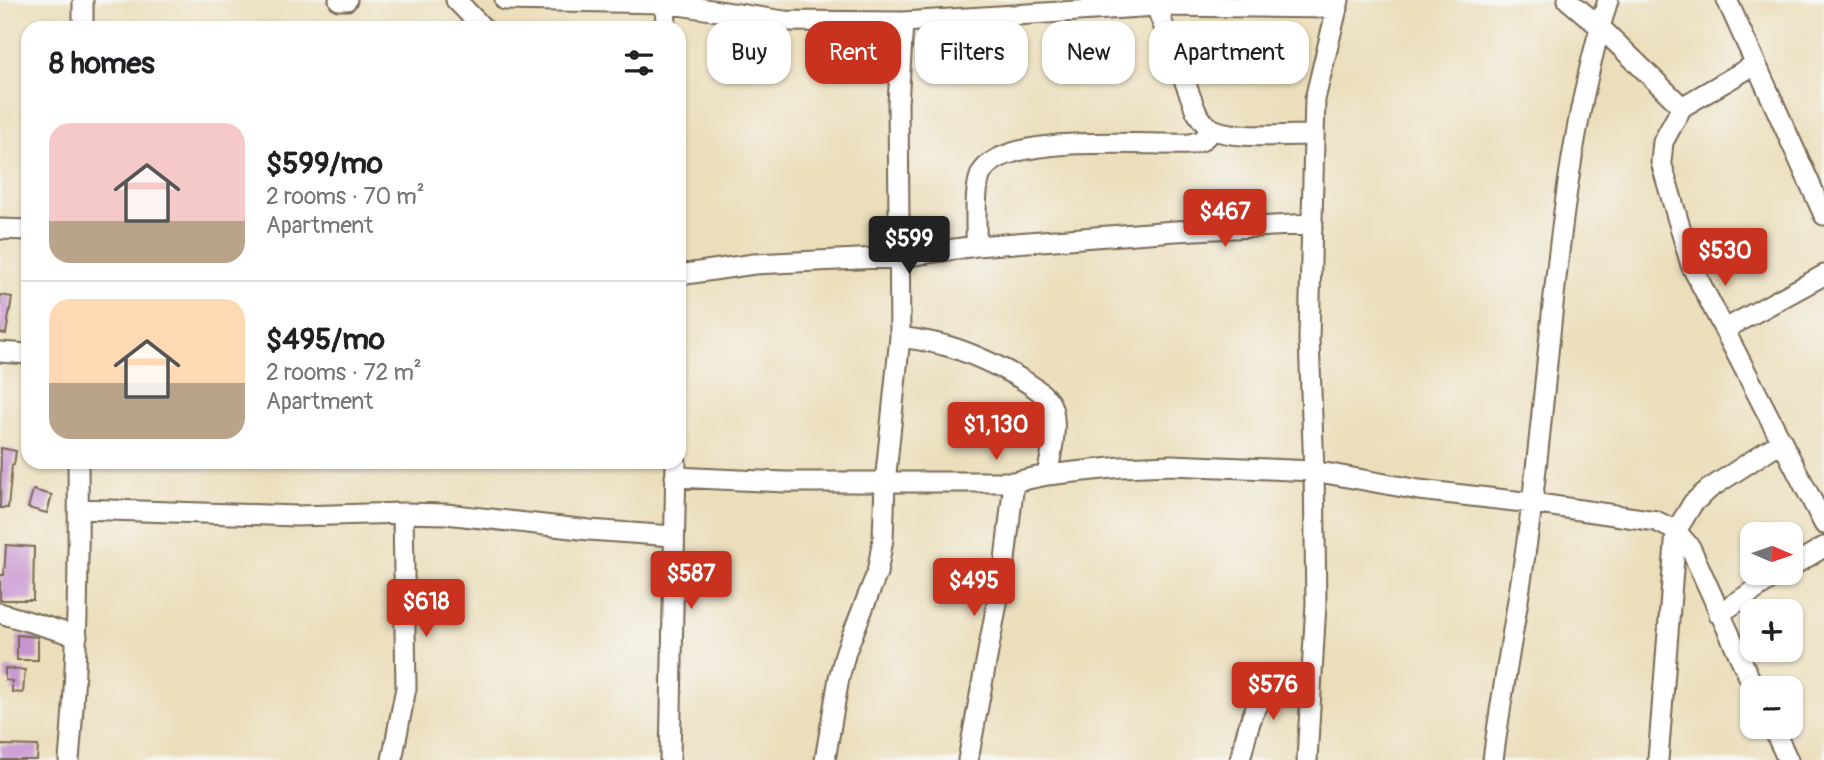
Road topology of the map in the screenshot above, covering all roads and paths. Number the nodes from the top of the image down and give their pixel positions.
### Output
1 (83, 0) edge
2 (339, 0) edge
3 (346, 0) edge
4 (456, 0) edge
5 (518, 0) edge
6 (1568, 0) edge
7 (1608, 0) edge
8 (1727, 0) edge
9 (665, 2) edge
10 (1339, 4) edge
11 (1156, 6) junction
12 (83, 21) edge
13 (476, 21) edge
14 (666, 21) edge
15 (903, 22) junction
16 (1600, 27) junction
17 (1754, 65) junction
18 (1682, 107) junction
19 (1213, 130) junction
20 (1313, 135) junction
21 (1824, 215) edge
22 (1313, 224) junction
23 (0, 229) edge
24 (21, 230) edge
25 (976, 246) junction
26 (900, 257) junction
27 (686, 274) edge
28 (1824, 275) edge
29 (1725, 329) junction
30 (900, 337) junction
31 (0, 352) edge
32 (21, 354) edge
33 (1782, 440) junction
34 (79, 469) edge
35 (675, 470) edge
36 (1314, 471) junction
37 (1047, 475) junction
38 (1014, 482) junction
39 (885, 483) junction
40 (1532, 503) junction
41 (79, 509) junction
42 (403, 513) junction
43 (1824, 524) edge
44 (1676, 531) junction
45 (673, 536) junction
46 (1824, 547) edge
47 (1803, 559) edge
48 (1762, 585) edge
49 (0, 613) edge
50 (1719, 614) junction
51 (77, 636) junction
52 (1748, 676) edge
53 (1311, 689) junction
54 (1778, 739) edge
55 (69, 760) edge
56 (392, 760) edge
57 (670, 760) edge
58 (825, 760) edge
59 (968, 760) edge
60 (1240, 760) edge
61 (1307, 760) edge
62 (1493, 760) edge
63 (1658, 760) edge
64 (1788, 760) edge

1 - 12 street
2 - 3 street
4 - 13 street
5 - 9 street
6 - 16 street
7 - 16 street
8 - 17 street
9 - 14 street
9 - 15 street
10 - 11 street
10 - 20 street
11 - 15 street
11 - 19 street
15 - 26 street
16 - 18 street
16 - 40 street
17 - 18 street
17 - 21 street
18 - 29 street
19 - 20 street
19 - 25 street
20 - 22 street
22 - 25 street
22 - 36 street
23 - 24 street
25 - 26 street
26 - 27 street
26 - 30 street
28 - 29 street
29 - 33 street
30 - 37 street
30 - 39 street
31 - 32 street
33 - 43 street
33 - 44 street
34 - 41 street
35 - 39 street
35 - 45 street
36 - 37 street
36 - 40 street
36 - 53 street
37 - 38 street
38 - 39 street
38 - 59 street
39 - 58 street
40 - 44 street
40 - 62 street
41 - 42 street
41 - 51 street
42 - 45 street
42 - 56 street
44 - 50 street
44 - 63 street
45 - 57 street
46 - 47 street
48 - 50 street
49 - 51 street
50 - 52 street
51 - 55 street
53 - 60 street
53 - 61 street
54 - 64 street

